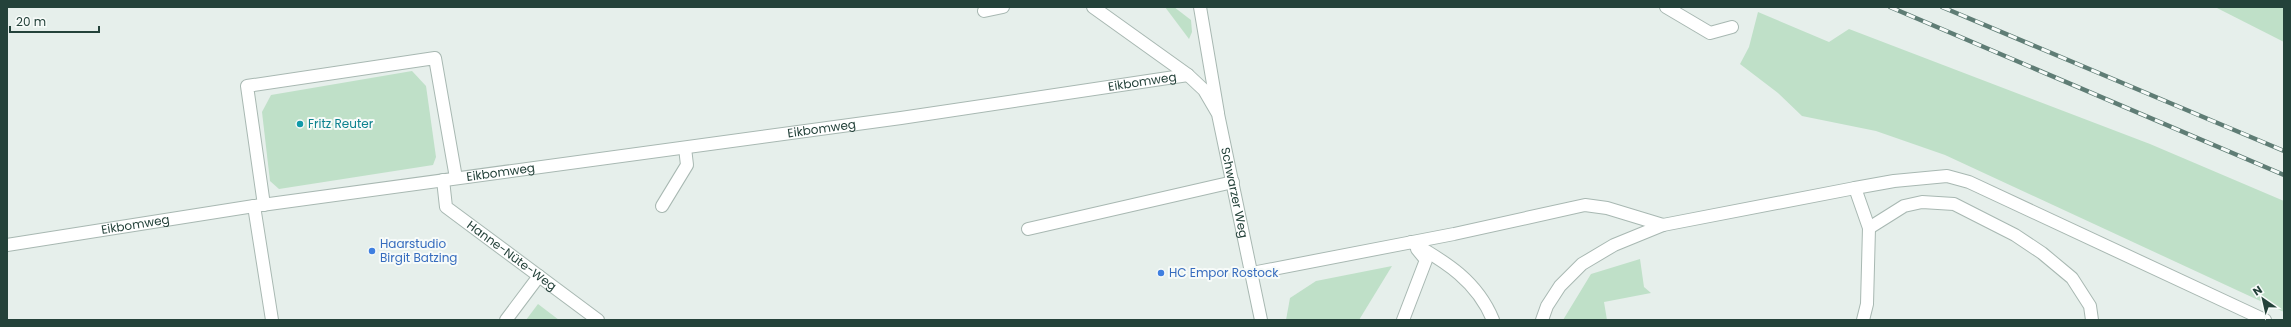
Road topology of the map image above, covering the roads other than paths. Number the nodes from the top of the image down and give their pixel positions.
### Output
1 (1003, 7) edge
2 (1093, 7) edge
3 (1200, 7) edge
4 (1666, 7) edge
5 (984, 11) dead end
6 (1732, 27) dead end
7 (1188, 75) junction
8 (1218, 114) junction
9 (685, 148) junction
10 (456, 178) junction
11 (443, 180) junction
12 (1233, 182) junction
13 (1855, 188) junction
14 (259, 205) junction
15 (662, 206) dead end
16 (1663, 225) junction
17 (1869, 228) junction
18 (1028, 229) dead end
19 (1411, 242) junction
20 (7, 245) edge
21 (1252, 272) junction
22 (539, 276) junction
23 (272, 320) edge
24 (506, 320) edge
25 (598, 320) edge
26 (1262, 320) edge
27 (1403, 320) edge
28 (1493, 320) edge
29 (1542, 320) edge
30 (1863, 320) edge
31 (2092, 320) edge
32 (2265, 320) edge

1 - 5 street
2 - 7 street, Schwarzer Weg
3 - 8 street
4 - 6 street
7 - 8 street, Schwarzer Weg
7 - 9 street, Eikbomweg
8 - 12 street, Schwarzer Weg
9 - 10 street, Eikbomweg
9 - 15 street
10 - 11 street, Eikbomweg
10 - 14 street, Eikbomweg
11 - 14 street, Eikbomweg
11 - 22 street, Hanne-Nüte-Weg
12 - 18 street
12 - 21 street, Schwarzer Weg
13 - 16 street
13 - 17 street
13 - 32 street
14 - 20 street, Eikbomweg
14 - 23 street
16 - 19 street
16 - 29 street
17 - 30 street
17 - 31 street
19 - 21 street
19 - 27 street
19 - 28 street
21 - 26 street, Schwarzer Weg
22 - 24 street
22 - 25 street, Hanne-Nüte-Weg

